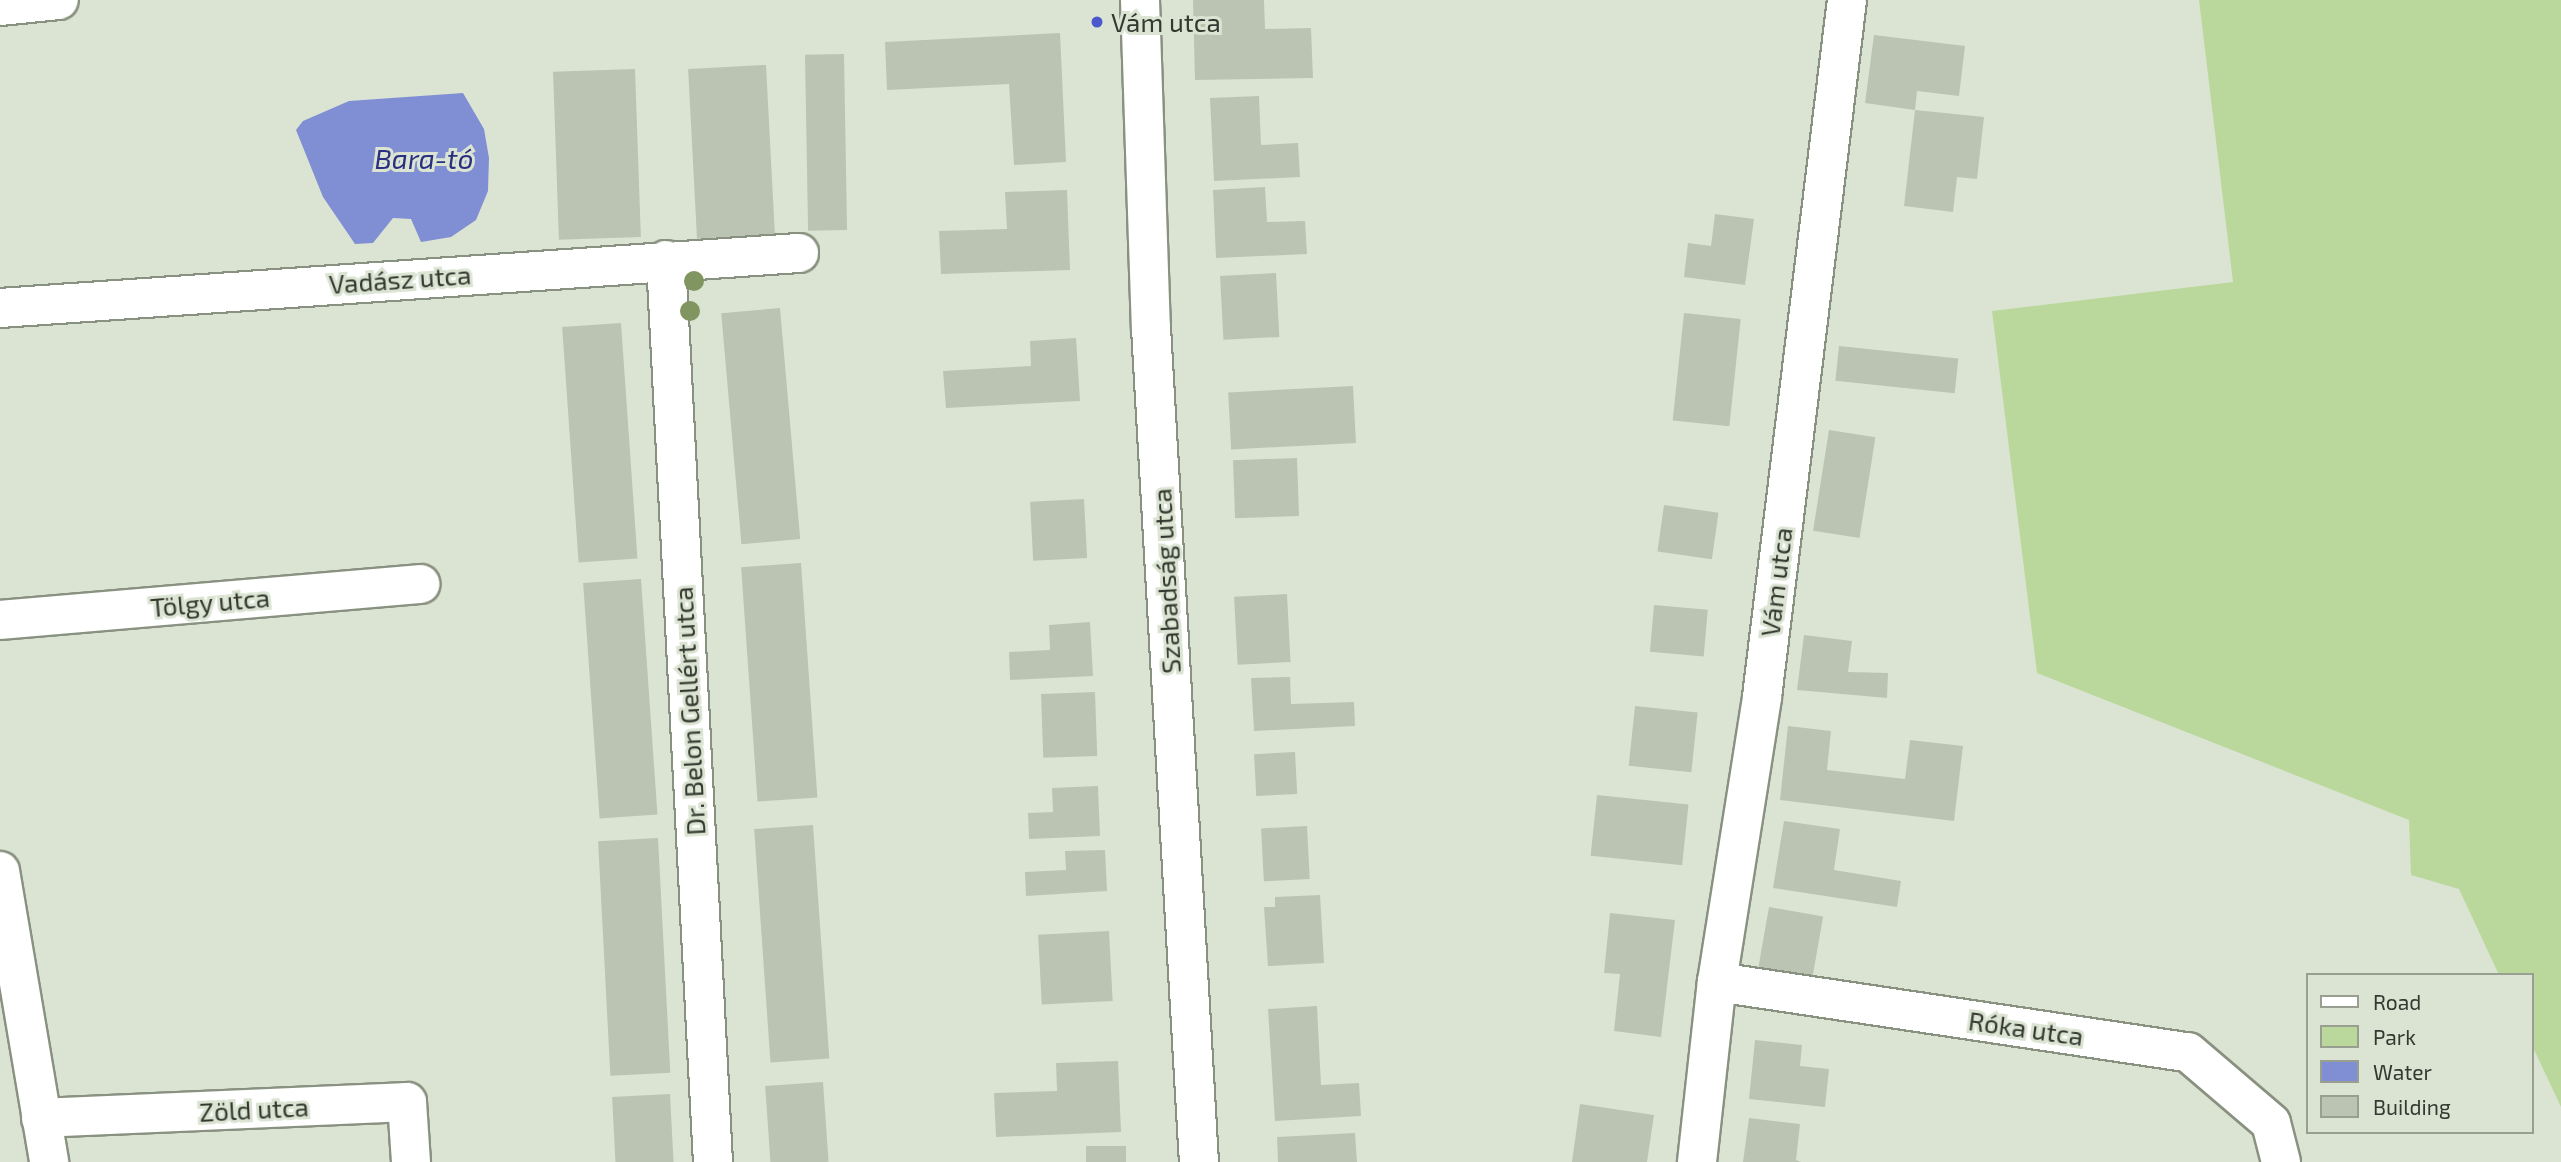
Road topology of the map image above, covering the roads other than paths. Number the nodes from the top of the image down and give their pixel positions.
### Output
1 (59, 0) edge
2 (1140, 0) edge
3 (1847, 0) edge
4 (0, 6) edge
5 (799, 253) dead end
6 (666, 260) junction
7 (0, 308) edge
8 (420, 584) dead end
9 (0, 620) edge
10 (0, 871) edge
11 (1717, 982) junction
12 (41, 1118) junction
13 (49, 1162) edge
14 (411, 1162) edge
15 (713, 1162) edge
16 (1199, 1162) edge
17 (1697, 1162) edge
18 (2281, 1162) edge

1 - 4 street
2 - 16 street, Szabadság utca
3 - 11 street, Vám utca
5 - 6 street, Vadász utca
6 - 7 street, Vadász utca
6 - 15 street, Dr. Belon Gellért utca
8 - 9 street, Tölgy utca
10 - 12 street
11 - 17 street, Vám utca
11 - 18 street, Róka utca
12 - 13 street
12 - 14 street, Zöld utca

